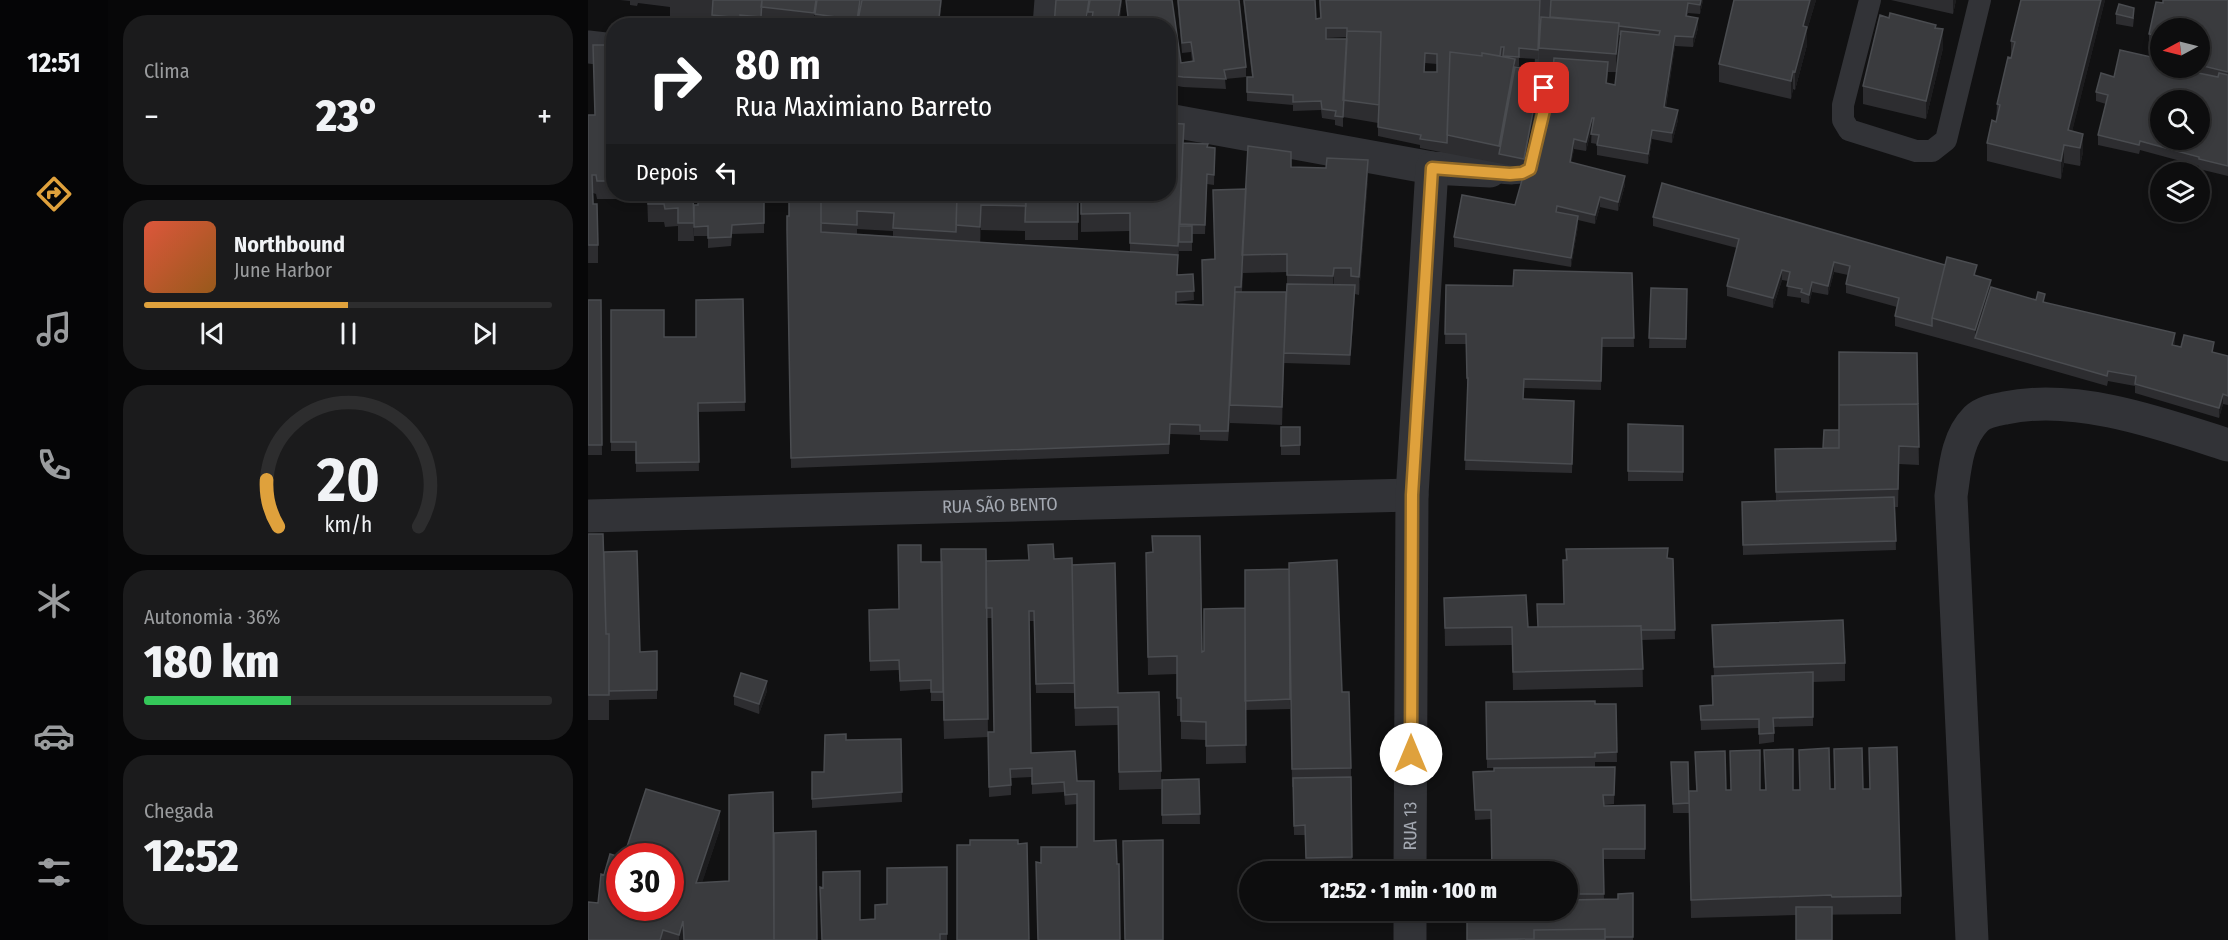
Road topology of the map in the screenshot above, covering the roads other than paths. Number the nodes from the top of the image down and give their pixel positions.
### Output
1 (1051, 0) edge
2 (1548, 0) edge
3 (1870, 0) edge
4 (1980, 0) edge
5 (1050, 18) edge
6 (588, 47) edge
7 (606, 49) edge
8 (1176, 121) edge
9 (1432, 168) junction
10 (1490, 171) joint
11 (2228, 446) edge
12 (1412, 495) junction
13 (588, 516) edge
14 (1410, 861) edge
15 (1410, 921) edge
16 (1410, 940) edge
17 (1972, 940) edge

1 - 5 street
2 - 10 lane
3 - 4 lane
6 - 7 street
8 - 9 street
9 - 10 street
9 - 12 street, RUA 13
11 - 17 street
12 - 13 street, RUA SÃO BENTO
12 - 14 street, RUA 13
15 - 16 street

